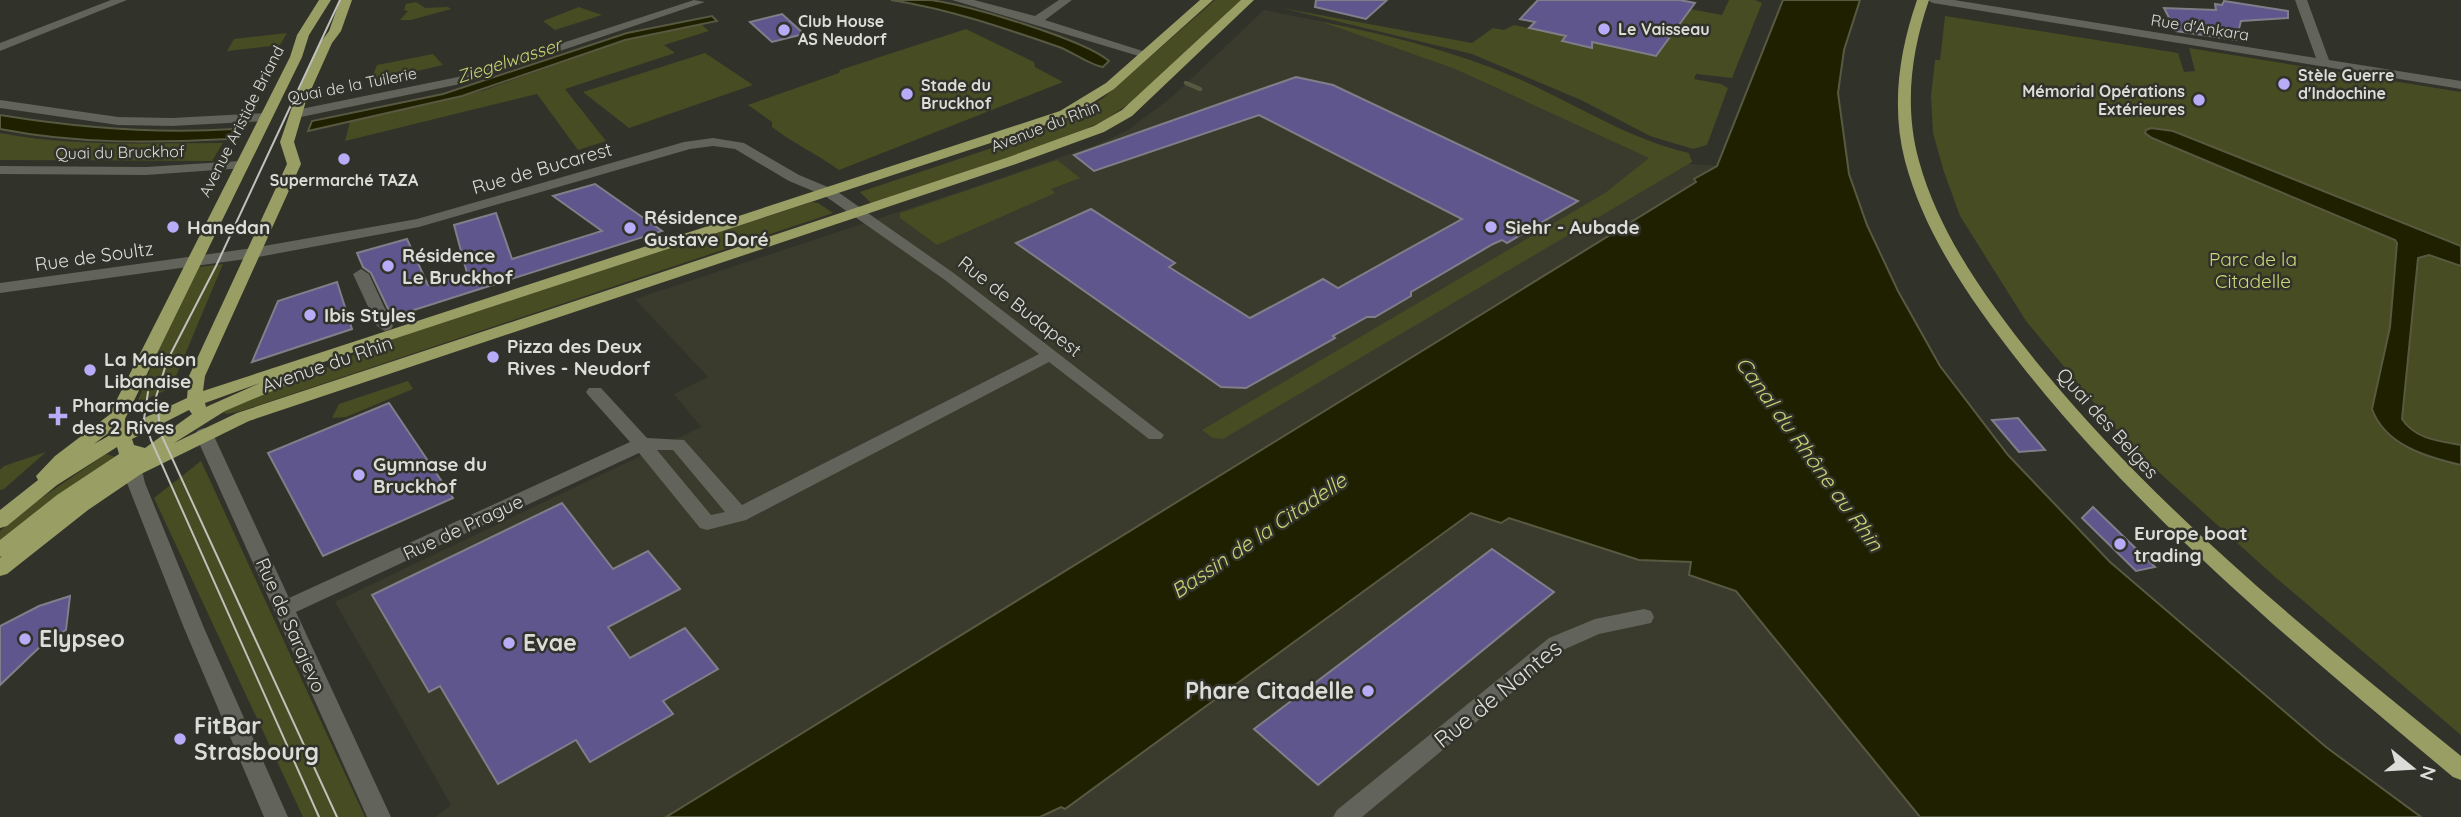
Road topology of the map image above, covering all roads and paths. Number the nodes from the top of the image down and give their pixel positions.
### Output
1 (121, 0) edge
2 (325, 0) edge
3 (346, 0) edge
4 (958, 0) edge
5 (1066, 0) edge
6 (1207, 0) edge
7 (1248, 0) edge
8 (1923, 0) edge
9 (1933, 0) edge
10 (2301, 0) edge
11 (701, 1) edge
12 (1037, 21) junction
13 (0, 47) edge
14 (1146, 54) junction
15 (2324, 63) junction
16 (2461, 85) edge
17 (0, 104) edge
18 (296, 114) junction
19 (265, 117) junction
20 (240, 164) junction
21 (0, 170) edge
22 (830, 193) junction
23 (858, 212) junction
24 (253, 253) junction
25 (194, 261) junction
26 (361, 274) dead end
27 (0, 288) edge
28 (384, 331) junction
29 (1049, 355) junction
30 (595, 392) dead end
31 (199, 417) junction
32 (120, 428) junction
33 (1155, 435) dead end
34 (642, 444) junction
35 (132, 463) junction
36 (739, 514) junction
37 (4, 517) edge
38 (0, 550) edge
39 (0, 569) edge
40 (284, 609) junction
41 (1644, 617) dead end
42 (2461, 770) edge
43 (1371, 808) edge
44 (276, 817) edge
45 (379, 817) edge
46 (1345, 817) edge

1 - 13 street
2 - 19 main road, Avenue Aristide Briand
3 - 18 main road
4 - 12 street
5 - 12 street
6 - 14 main road, Avenue du Rhin
7 - 23 main road, Avenue du Rhin
8 - 42 main road, Quai des Belges
9 - 15 street, Rue d'Ankara
10 - 15 street
11 - 18 street, Quai de la Tuilerie
12 - 14 street
14 - 22 main road, Avenue du Rhin
15 - 16 street, Rue d'Ankara
17 - 19 street, Quai de la Tuilerie
18 - 19 main road, Quai de la Tuilerie
18 - 24 main road
19 - 20 main road, Avenue Aristide Briand
20 - 21 street, Quai du Bruckhof
20 - 25 main road, Avenue Aristide Briand
22 - 23 street
22 - 24 street, Rue de Bucarest
22 - 28 main road, Avenue du Rhin
23 - 29 street, Rue de Budapest
23 - 31 main road, Avenue du Rhin
24 - 25 street
24 - 31 main road
25 - 27 street, Rue de Soultz
25 - 32 main road, Avenue Aristide Briand
26 - 28 street
28 - 31 main road, Avenue du Rhin
29 - 33 street, Rue de Budapest
29 - 36 street
30 - 34 street
31 - 32 main road, Avenue du Rhin
31 - 35 main road, Avenue du Rhin
31 - 35 main road
31 - 40 street, Rue de Sarajevo
32 - 35 main road
32 - 37 main road, Avenue du Rhin
34 - 36 street, Rue de Prague
34 - 36 street
34 - 40 street, Rue de Prague
35 - 38 main road
35 - 39 main road, Avenue du Rhin
35 - 44 street
40 - 45 street, Rue de Sarajevo
41 - 43 street, Rue de Nantes
43 - 46 street, Rue de Nantes

